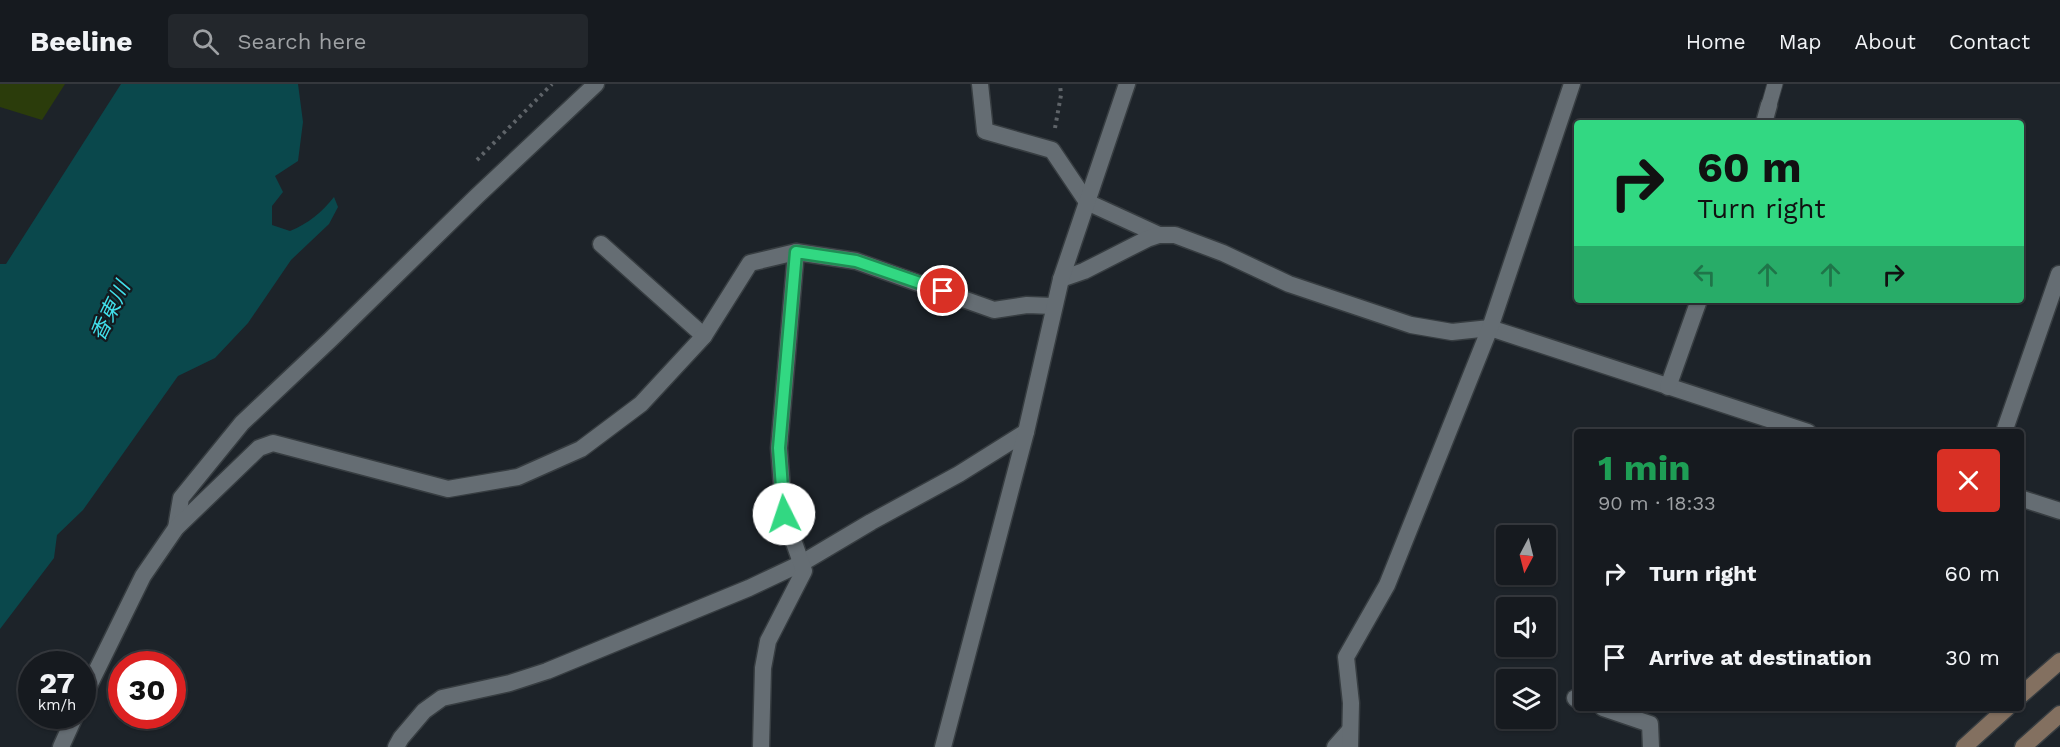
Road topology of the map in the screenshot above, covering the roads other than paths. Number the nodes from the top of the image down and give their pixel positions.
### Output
1 (596, 84) edge
2 (980, 84) edge
3 (1126, 84) edge
4 (1572, 84) edge
5 (1775, 84) edge
6 (1769, 105) joint
7 (1765, 120) edge
8 (1087, 202) junction
9 (1159, 235) junction
10 (601, 244) dead end
11 (796, 252) junction
12 (2059, 274) edge
13 (1060, 279) junction
14 (1698, 303) edge
15 (1053, 306) junction
16 (1490, 328) junction
17 (704, 336) junction
18 (1668, 387) junction
19 (1799, 429) edge
20 (2005, 429) edge
21 (1026, 432) junction
22 (2024, 499) edge
23 (2060, 511) edge
24 (176, 528) junction
25 (802, 563) junction
26 (2060, 661) edge
27 (96, 672) edge
28 (2024, 692) edge
29 (1612, 711) edge
30 (2004, 711) edge
31 (2060, 714) edge
32 (69, 729) edge
33 (1350, 739) edge
34 (61, 747) edge
35 (396, 747) edge
36 (761, 747) edge
37 (943, 747) edge
38 (1335, 747) edge
39 (1651, 747) edge
40 (1964, 747) edge
41 (2023, 747) edge

1 - 24 street
2 - 8 street
3 - 8 street
4 - 16 street
5 - 6 lane
6 - 7 street
8 - 9 street
8 - 13 street
9 - 13 street
9 - 16 street
10 - 17 street
11 - 15 street
11 - 17 street
11 - 25 street
12 - 20 street
13 - 15 street
14 - 18 street
15 - 21 street
16 - 18 street
16 - 33 street
17 - 24 street
18 - 19 street
21 - 25 street
21 - 37 street
22 - 23 street
24 - 27 street
25 - 35 street
25 - 36 street
26 - 28 main road
29 - 39 street
30 - 40 main road
31 - 41 main road
32 - 34 street
33 - 38 street

